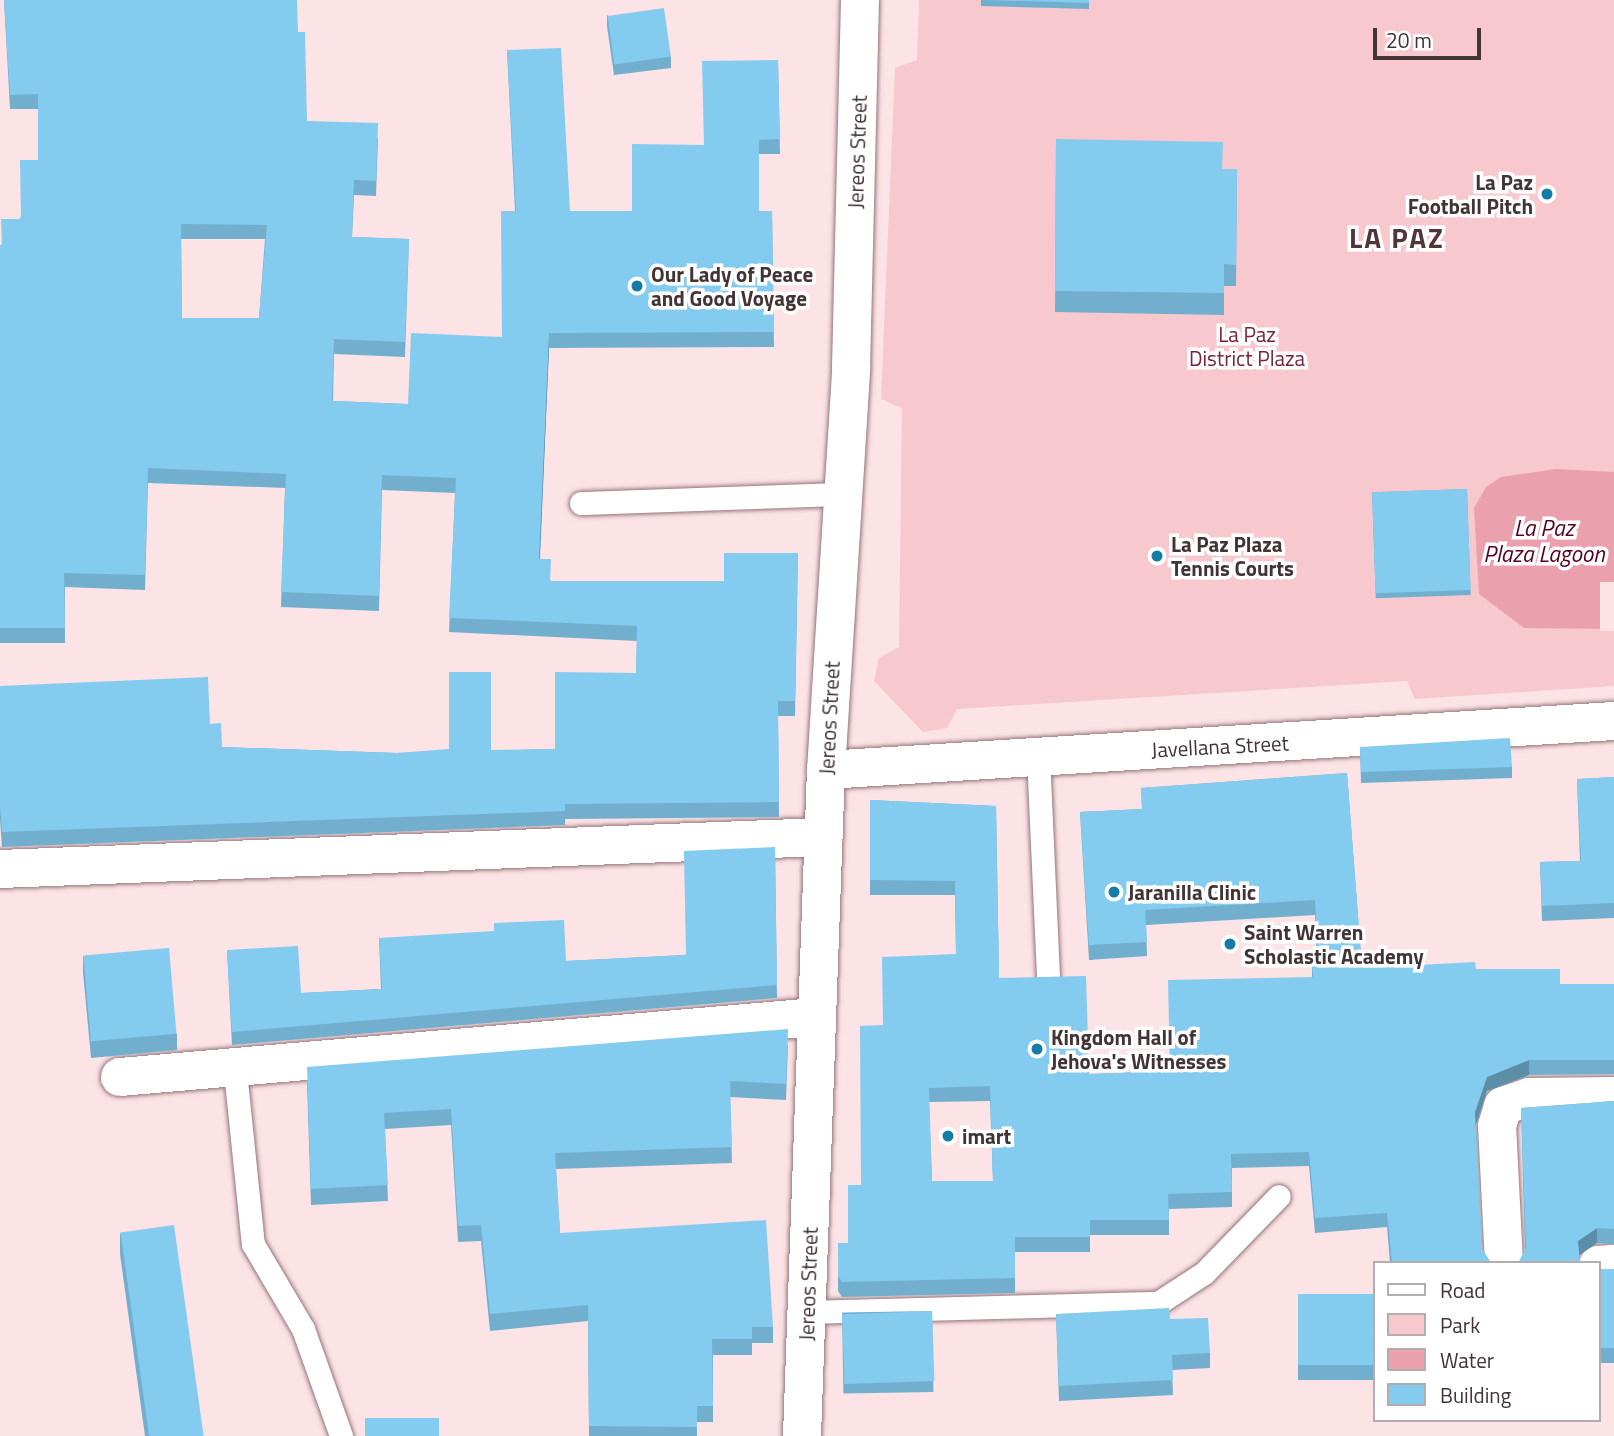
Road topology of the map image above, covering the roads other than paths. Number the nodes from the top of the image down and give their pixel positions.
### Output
1 (860, 0) edge
2 (842, 495) junction
3 (581, 503) dead end
4 (1614, 721) edge
5 (1038, 756) junction
6 (826, 770) junction
7 (823, 837) junction
8 (0, 869) edge
9 (1048, 979) edge
10 (816, 1017) junction
11 (235, 1071) junction
12 (120, 1077) dead end
13 (1614, 1096) edge
14 (1279, 1196) dead end
15 (1504, 1261) edge
16 (807, 1312) junction
17 (341, 1436) edge
18 (802, 1436) edge

1 - 2 street, Jereos Street
2 - 3 lane
2 - 6 street, Jereos Street
4 - 5 street, Javellana Street
5 - 6 street, Javellana Street
5 - 9 lane
6 - 7 street, Jereos Street
7 - 8 street
7 - 10 street, Jereos Street
10 - 11 street
10 - 16 street, Jereos Street
11 - 12 street
11 - 17 lane
13 - 15 street
14 - 16 lane
16 - 18 street, Jereos Street

